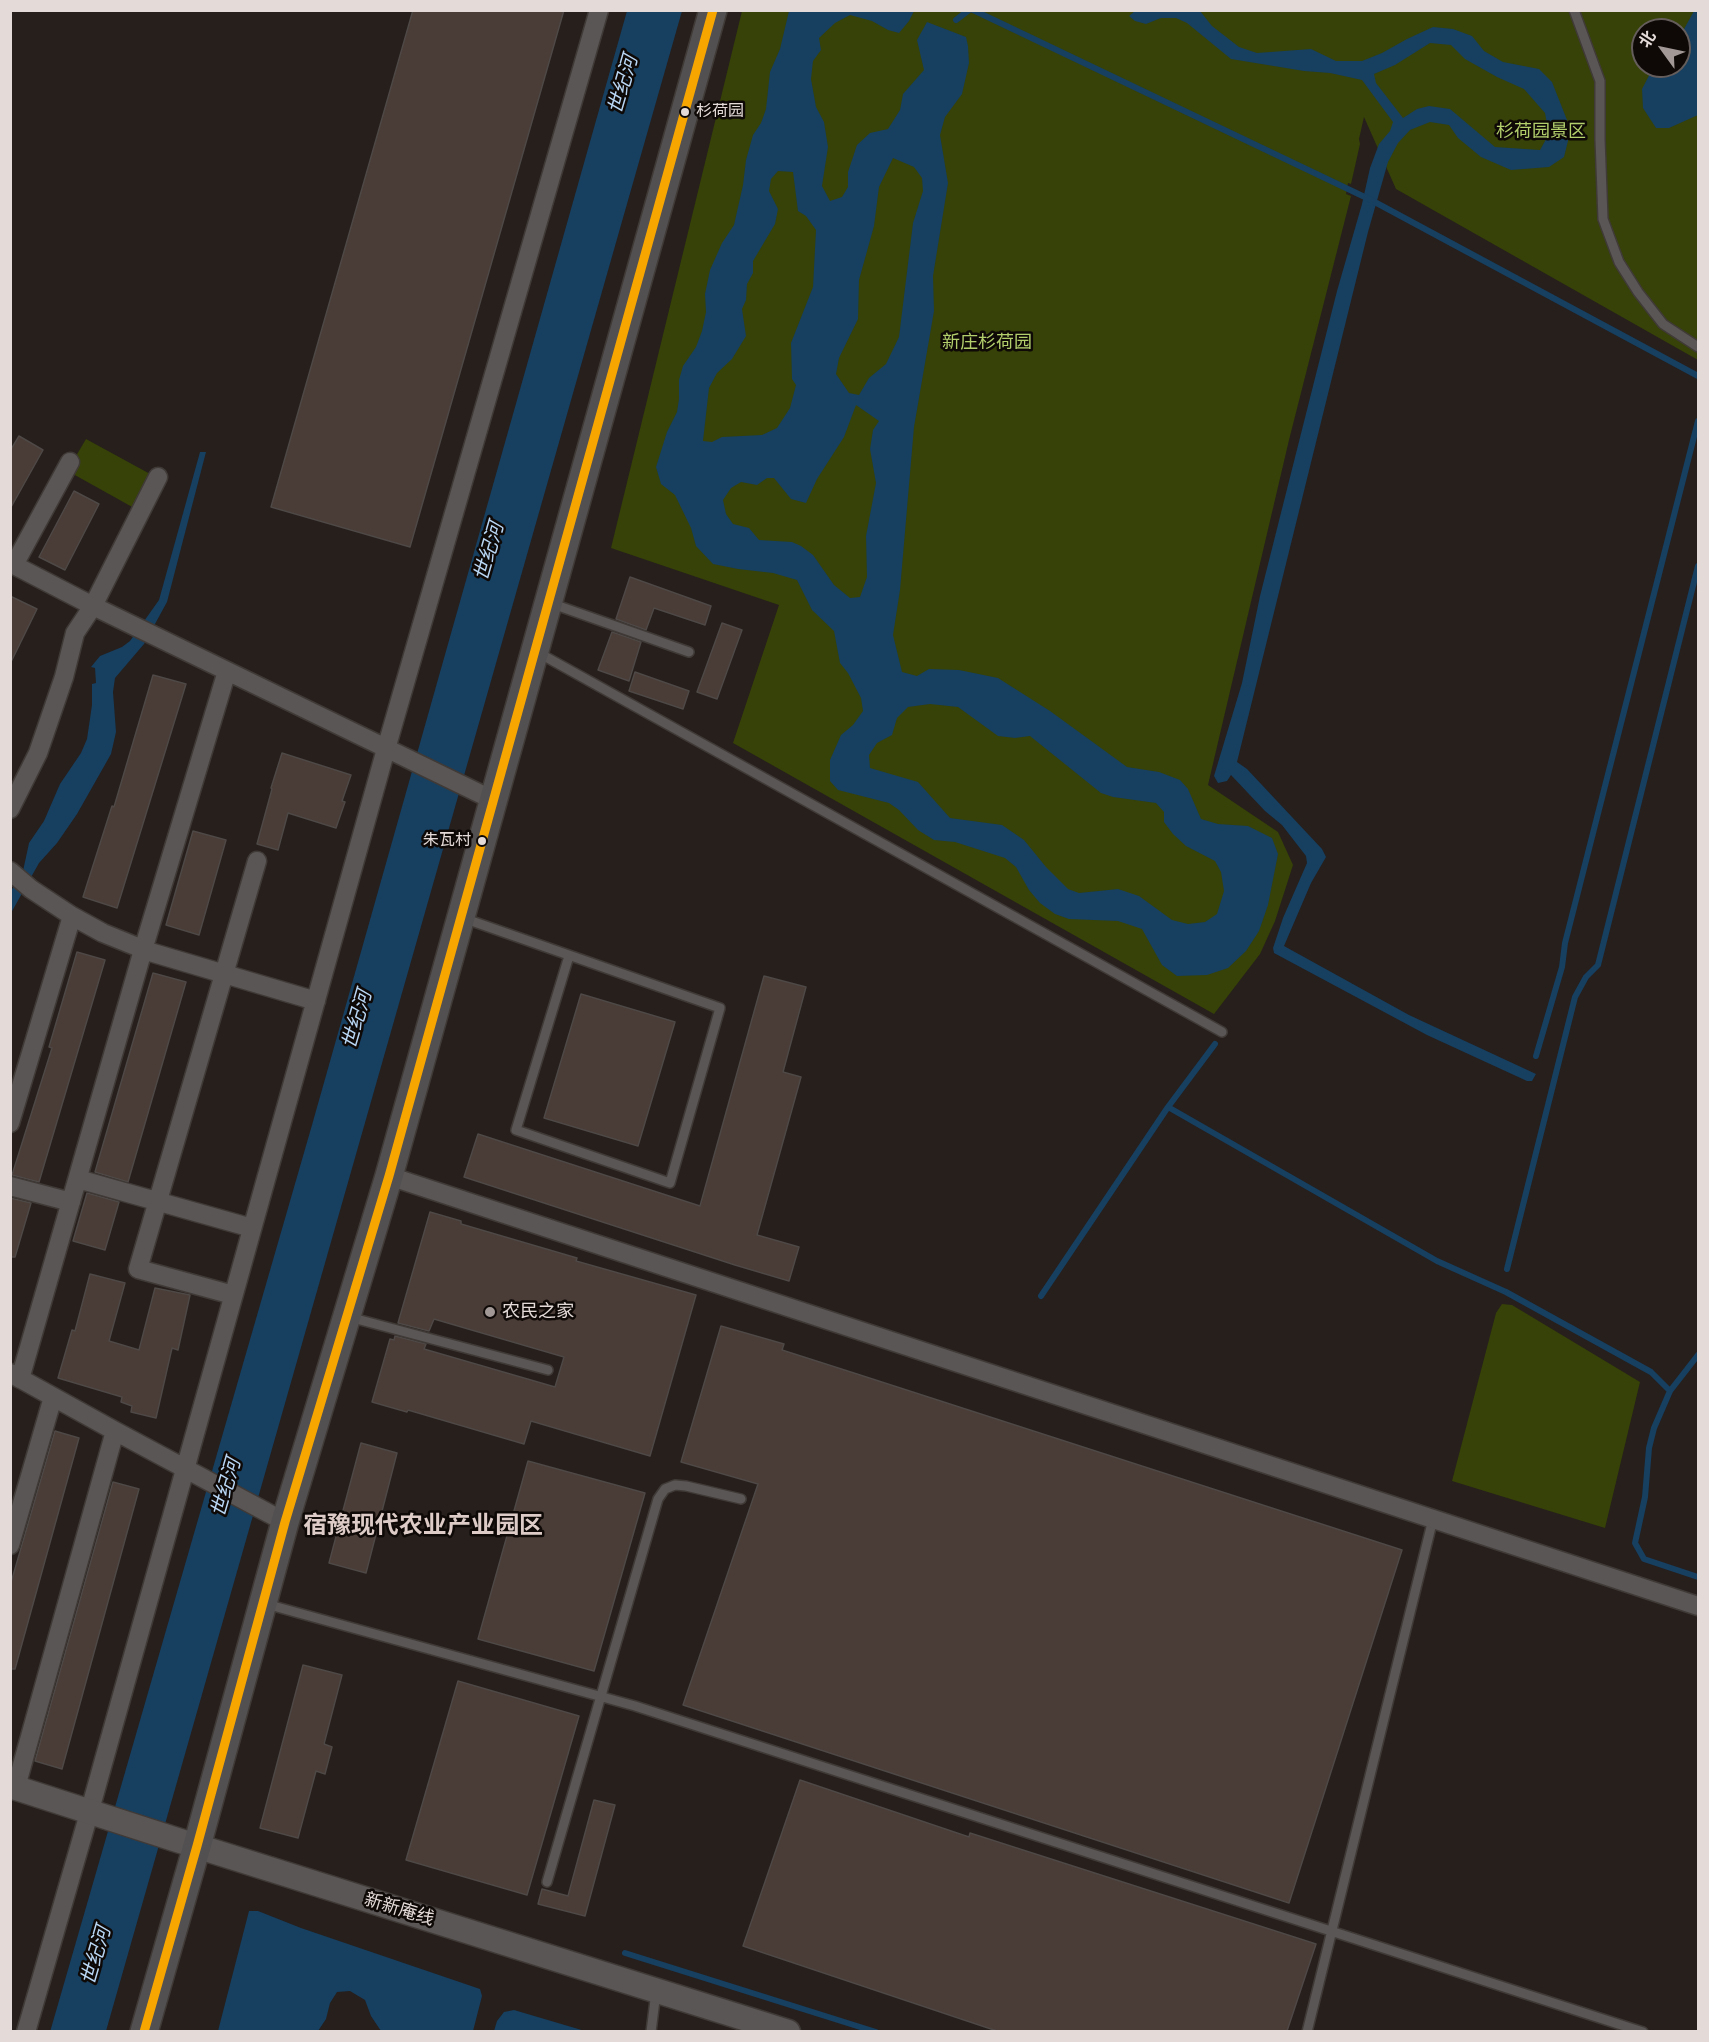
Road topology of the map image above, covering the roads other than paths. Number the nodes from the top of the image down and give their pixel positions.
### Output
1 (599, 10) edge
2 (713, 10) edge
3 (1574, 10) edge
4 (1698, 347) edge
5 (70, 462) dead end
6 (158, 477) dead end
7 (12, 564) edge
8 (548, 603) junction
9 (93, 606) junction
10 (535, 650) junction
11 (689, 652) dead end
12 (227, 671) junction
13 (390, 750) junction
14 (483, 796) junction
15 (10, 809) edge
16 (256, 861) dead end
17 (10, 872) edge
18 (72, 916) junction
19 (460, 918) junction
20 (143, 950) junction
21 (569, 956) junction
22 (224, 974) junction
23 (315, 1001) junction
24 (1222, 1032) dead end
25 (10, 1123) edge
26 (389, 1176) junction
27 (78, 1179) junction
28 (10, 1186) edge
29 (71, 1202) junction
30 (158, 1202) junction
31 (252, 1228) junction
32 (233, 1295) junction
33 (347, 1316) junction
34 (548, 1370) dead end
35 (15, 1376) edge
36 (53, 1397) junction
37 (115, 1431) junction
38 (190, 1471) junction
39 (741, 1499) dead end
40 (275, 1517) junction
41 (1433, 1519) junction
42 (10, 1545) edge
43 (263, 1603) junction
44 (1698, 1606) edge
45 (601, 1697) junction
46 (13, 1787) edge
47 (94, 1812) junction
48 (186, 1843) junction
49 (547, 1882) dead end
50 (1332, 1931) junction
51 (657, 1990) junction
52 (26, 2031) edge
53 (144, 2031) edge
54 (651, 2031) edge
55 (788, 2031) edge
56 (1307, 2031) edge
57 (1643, 2031) edge

1 - 13 street
2 - 8 main road
3 - 4 lane
5 - 7 street
6 - 9 street
7 - 9 street
8 - 10 main road
8 - 11 lane
9 - 12 street
9 - 15 street
10 - 14 main road
10 - 24 lane
12 - 13 street
12 - 20 street
13 - 14 street
13 - 23 street
14 - 19 main road
16 - 22 street
17 - 18 street
18 - 20 street
18 - 25 street
19 - 21 lane
19 - 26 main road
20 - 22 street
20 - 27 street
21 - 21 lane
22 - 23 street
22 - 30 street
23 - 31 street
26 - 33 main road
26 - 41 street
27 - 29 street
27 - 30 street
28 - 29 street
29 - 35 street
30 - 31 street
30 - 32 street
31 - 32 street
32 - 38 street
33 - 34 lane
33 - 40 main road
35 - 36 street
36 - 37 street
36 - 42 street
37 - 38 street
37 - 46 street
38 - 40 street
38 - 47 street
39 - 45 lane
40 - 43 main road
41 - 44 street
41 - 50 lane
43 - 45 lane
43 - 48 main road
45 - 49 lane
45 - 50 lane
46 - 47 street, 新新庵线
47 - 48 street, 新新庵线
47 - 52 street
48 - 51 street, 新新庵线
48 - 53 main road
50 - 56 lane
50 - 57 lane
51 - 54 lane
51 - 55 street, 新新庵线

